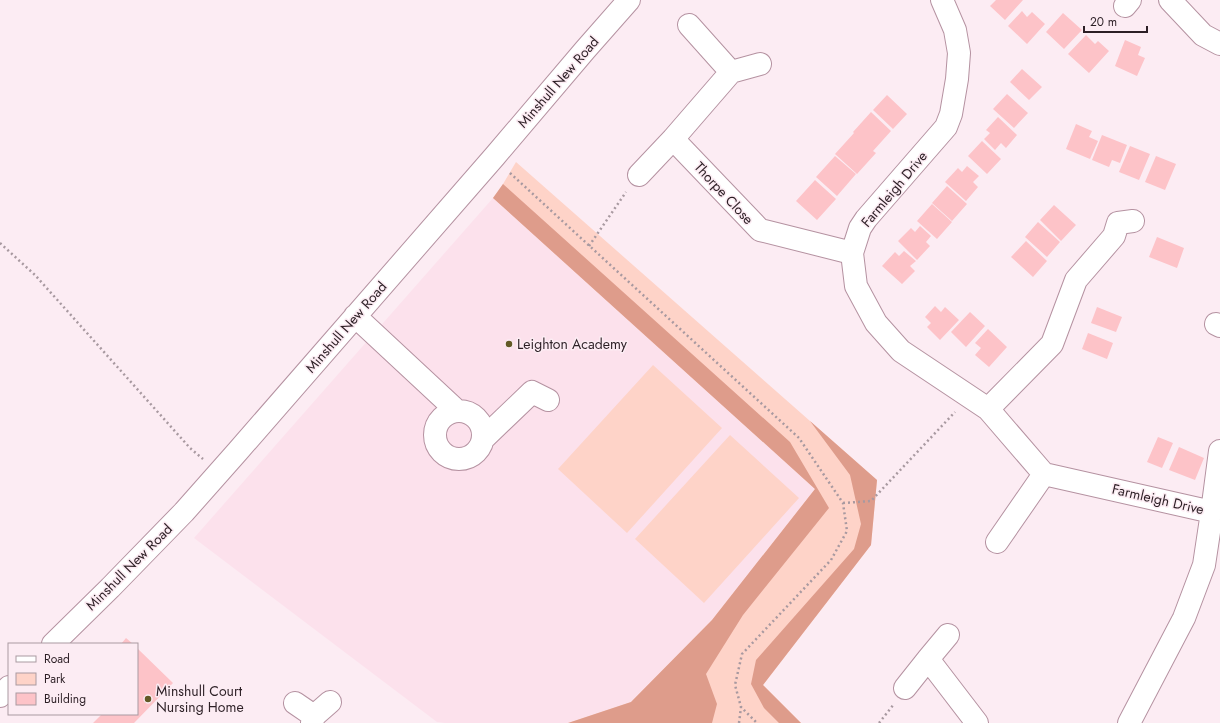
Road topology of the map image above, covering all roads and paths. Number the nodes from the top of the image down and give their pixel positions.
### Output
1 (629, 0) edge
2 (942, 0) edge
3 (1170, 0) edge
4 (689, 25) dead end
5 (1220, 44) edge
6 (760, 64) dead end
7 (731, 72) junction
8 (673, 138) junction
9 (495, 156) junction
10 (639, 175) joint
11 (1118, 220) dead end
12 (0, 243) edge
13 (589, 246) junction
14 (852, 253) junction
15 (355, 316) junction
16 (970, 396) junction
17 (548, 400) dead end
18 (988, 409) junction
19 (456, 410) junction
20 (483, 439) junction
21 (1220, 451) edge
22 (219, 472) junction
23 (1044, 474) junction
24 (843, 503) junction
25 (1212, 512) junction
26 (997, 542) dead end
27 (948, 636) dead end
28 (54, 643) edge
29 (928, 659) junction
30 (8, 688) edge
31 (906, 688) dead end
32 (0, 696) edge
33 (295, 703) dead end
34 (742, 707) junction
35 (319, 714) edge
36 (739, 723) edge
37 (757, 723) edge
38 (977, 723) edge
39 (1129, 723) edge

1 - 9 street, Minshull New Road
2 - 14 street, Farmleigh Drive
3 - 5 street
4 - 7 street
6 - 7 street
7 - 8 street
8 - 10 street
8 - 14 street, Thorpe Close
9 - 13 path
9 - 15 street, Minshull New Road
10 - 13 path
11 - 18 street
12 - 22 path
13 - 24 path
14 - 16 street, Farmleigh Drive
15 - 19 street
15 - 22 street, Minshull New Road
16 - 18 street, Farmleigh Drive
16 - 24 path
17 - 20 street
18 - 23 street, Farmleigh Drive
19 - 20 street
19 - 20 street
21 - 25 street
22 - 28 street, Minshull New Road
23 - 25 street, Farmleigh Drive
23 - 26 street
24 - 34 path
25 - 39 street, Farmleigh Drive
27 - 29 street
29 - 31 street
29 - 38 street
30 - 32 street
33 - 35 street
34 - 36 path
34 - 37 path

